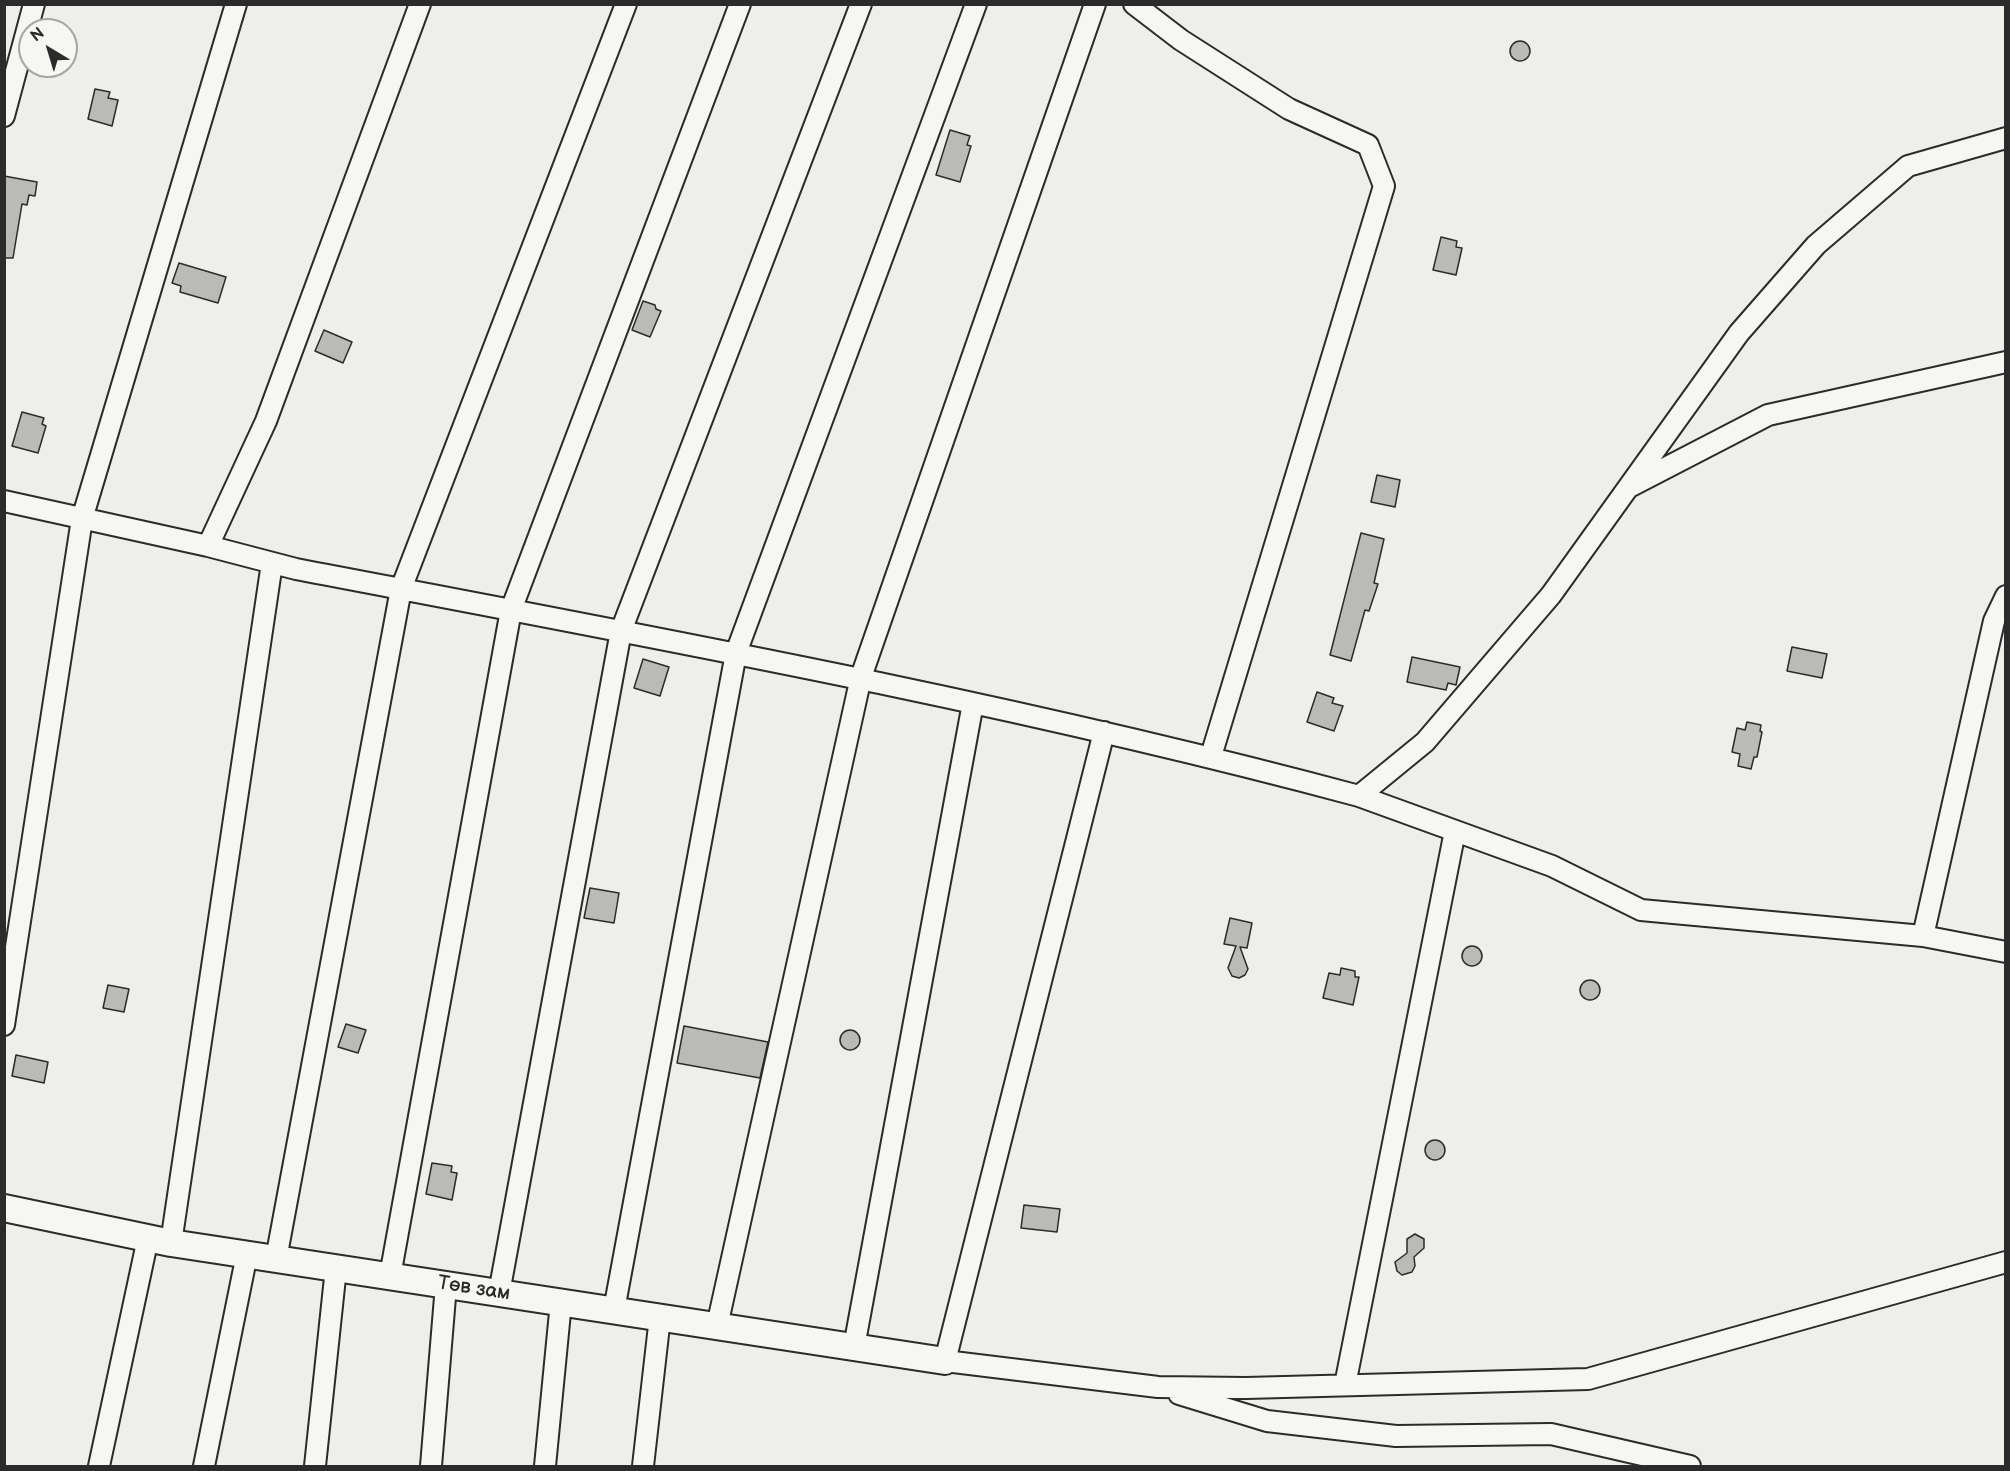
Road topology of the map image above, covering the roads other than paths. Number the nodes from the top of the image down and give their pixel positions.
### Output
1 (34, 4) edge
2 (236, 4) edge
3 (420, 4) edge
4 (626, 4) edge
5 (740, 4) edge
6 (976, 4) edge
7 (1095, 4) edge
8 (1134, 4) edge
9 (864, 7) edge
10 (4, 117) edge
11 (2006, 138) edge
12 (2006, 362) edge
13 (1627, 488) junction
14 (4, 501) edge
15 (82, 519) junction
16 (208, 546) junction
17 (272, 563) junction
18 (401, 589) junction
19 (2006, 596) edge
20 (511, 610) junction
21 (621, 631) junction
22 (736, 653) junction
23 (861, 677) junction
24 (973, 703) junction
25 (1104, 732) junction
26 (1211, 756) junction
27 (1359, 796) junction
28 (1455, 831) junction
29 (1923, 936) junction
30 (2006, 952) edge
31 (4, 1024) edge
32 (4, 1208) edge
33 (160, 1240) junction
34 (247, 1254) junction
35 (276, 1259) junction
36 (2006, 1262) edge
37 (336, 1268) junction
38 (390, 1276) junction
39 (446, 1285) junction
40 (499, 1293) junction
41 (561, 1302) junction
42 (614, 1310) junction
43 (660, 1317) junction
44 (717, 1326) junction
45 (854, 1347) junction
46 (945, 1361) junction
47 (1345, 1385) junction
48 (1158, 1387) junction
49 (99, 1467) edge
50 (204, 1467) edge
51 (315, 1467) edge
52 (431, 1467) edge
53 (545, 1467) edge
54 (643, 1467) edge
55 (1690, 1467) edge

1 - 10 street
2 - 15 street
3 - 16 street
4 - 18 street
5 - 20 street
6 - 22 street
7 - 23 street
8 - 26 street
9 - 21 street
11 - 13 street
12 - 13 street
13 - 27 street
14 - 15 street
15 - 16 street
15 - 31 street
16 - 17 street
17 - 18 street
17 - 33 street
18 - 20 street
18 - 35 street
19 - 29 street
20 - 21 street
20 - 38 street
21 - 22 street
21 - 40 street
22 - 23 street
22 - 42 street
23 - 24 street
23 - 44 street
24 - 25 street
24 - 45 street
25 - 26 street
25 - 46 street
26 - 27 street
27 - 28 street
28 - 29 street
28 - 47 street
29 - 30 street
32 - 33 street, Төв зам
33 - 34 street, Төв зам
33 - 49 street
34 - 35 street, Төв зам
34 - 50 street
35 - 37 street, Төв зам
36 - 47 street
37 - 38 street, Төв зам
37 - 51 street
38 - 39 street, Төв зам
39 - 40 street, Төв зам
39 - 52 street
40 - 41 street, Төв зам
41 - 42 street, Төв зам
41 - 53 street
42 - 43 street, Төв зам
43 - 44 street, Төв зам
43 - 54 street
44 - 45 street, Төв зам
45 - 46 street, Төв зам
46 - 48 street
47 - 48 street
48 - 55 street

